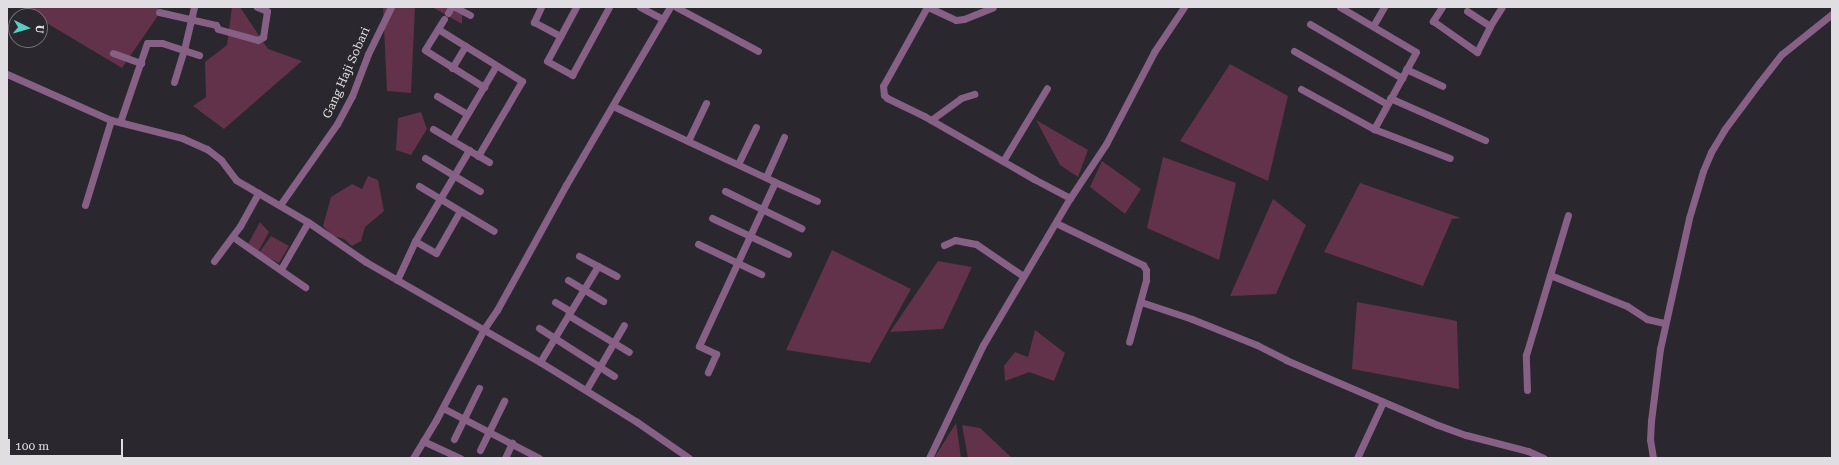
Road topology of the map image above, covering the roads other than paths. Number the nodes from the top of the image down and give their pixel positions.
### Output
1 (176, 7) edge
2 (194, 7) edge
3 (257, 7) edge
4 (391, 7) edge
5 (455, 7) edge
6 (542, 7) edge
7 (576, 7) edge
8 (609, 7) edge
9 (640, 7) edge
10 (670, 7) edge
11 (676, 7) edge
12 (928, 7) edge
13 (993, 7) edge
14 (1184, 7) edge
15 (1340, 7) edge
16 (1384, 7) edge
17 (1442, 7) edge
18 (1502, 7) edge
19 (1467, 8) edge
20 (159, 12) dead end
21 (448, 13) edge
22 (174, 15) junction
23 (470, 15) dead end
24 (1831, 15) edge
25 (190, 19) junction
26 (663, 19) junction
27 (1310, 24) dead end
28 (1373, 26) junction
29 (1490, 26) junction
30 (438, 29) junction
31 (560, 36) junction
32 (465, 46) junction
33 (184, 50) junction
34 (758, 51) dead end
35 (1294, 51) dead end
36 (113, 53) dead end
37 (199, 55) dead end
38 (141, 63) junction
39 (496, 66) junction
40 (452, 68) junction
41 (1406, 69) junction
42 (7, 74) edge
43 (1402, 78) junction
44 (174, 82) dead end
45 (1442, 86) dead end
46 (484, 87) junction
47 (1047, 88) dead end
48 (1301, 89) dead end
49 (974, 94) dead end
50 (437, 96) dead end
51 (1389, 101) junction
52 (706, 102) dead end
53 (613, 106) junction
54 (467, 114) junction
55 (111, 120) junction
56 (931, 120) junction
57 (120, 122) junction
58 (756, 127) dead end
59 (433, 129) dead end
60 (1374, 129) junction
61 (784, 137) dead end
62 (452, 140) junction
63 (1485, 140) dead end
64 (688, 141) junction
65 (468, 150) junction
66 (478, 156) junction
67 (425, 158) dead end
68 (1450, 158) dead end
69 (1003, 161) junction
70 (489, 162) dead end
71 (738, 164) junction
72 (454, 175) junction
73 (766, 177) junction
74 (775, 182) junction
75 (419, 186) dead end
76 (480, 191) dead end
77 (725, 191) dead end
78 (258, 193) junction
79 (1070, 198) junction
80 (440, 199) junction
81 (817, 201) dead end
82 (84, 205) dead end
83 (280, 205) junction
84 (763, 209) junction
85 (460, 211) junction
86 (1568, 215) dead end
87 (712, 218) dead end
88 (308, 222) junction
89 (1056, 223) junction
90 (801, 228) dead end
91 (494, 231) dead end
92 (750, 236) junction
93 (233, 237) junction
94 (415, 241) junction
95 (698, 244) dead end
96 (944, 245) dead end
97 (788, 254) dead end
98 (579, 256) dead end
99 (214, 261) dead end
100 (738, 263) junction
101 (598, 266) junction
102 (281, 270) junction
103 (762, 274) dead end
104 (1550, 275) junction
105 (617, 276) dead end
106 (1023, 276) junction
107 (397, 280) junction
108 (568, 280) dead end
109 (305, 287) dead end
110 (584, 289) junction
111 (603, 301) dead end
112 (555, 302) dead end
113 (1141, 302) junction
114 (569, 313) junction
115 (1665, 323) junction
116 (624, 325) dead end
117 (539, 328) dead end
118 (484, 329) junction
119 (554, 338) junction
120 (1129, 342) dead end
121 (614, 343) junction
122 (629, 352) dead end
123 (540, 362) junction
124 (600, 368) junction
125 (708, 372) dead end
126 (614, 376) dead end
127 (479, 388) dead end
128 (586, 390) junction
129 (1528, 390) dead end
130 (504, 401) dead end
131 (1383, 402) junction
132 (443, 408) junction
133 (464, 419) junction
134 (489, 431) junction
135 (454, 438) dead end
136 (423, 441) junction
137 (512, 442) junction
138 (480, 450) dead end
139 (450, 456) edge
140 (413, 458) edge
141 (460, 458) edge
142 (505, 458) edge
143 (538, 458) edge
144 (689, 458) edge
145 (929, 458) edge
146 (1357, 458) edge
147 (1544, 458) edge
148 (1653, 458) edge

1 - 22 street
2 - 25 street
3 - 25 street
4 - 83 street, Gang Haji Sobari
5 - 23 street
6 - 31 street
7 - 31 street
8 - 31 street
9 - 26 street
10 - 26 street
11 - 34 street
12 - 13 street
12 - 56 street
14 - 79 street
15 - 28 street
16 - 28 street
17 - 29 street
18 - 29 street
19 - 29 street
20 - 22 street
21 - 30 street
22 - 25 street
24 - 115 street
25 - 33 street
26 - 53 street
27 - 43 street
28 - 41 street
30 - 32 street
30 - 40 street
32 - 39 street
32 - 40 street
33 - 37 street
33 - 38 street
33 - 44 street
35 - 51 street
36 - 38 street
38 - 57 street
39 - 46 street
39 - 66 street
40 - 46 street
41 - 43 street
41 - 45 street
42 - 55 street
43 - 51 street
46 - 54 street
47 - 69 street
48 - 60 street
49 - 56 street
50 - 54 street
51 - 60 street
51 - 63 street
52 - 64 street
53 - 64 street
53 - 118 street
54 - 62 street
55 - 57 street
55 - 82 street
56 - 69 street
57 - 78 street
58 - 71 street
59 - 62 street
60 - 68 street
61 - 73 street
62 - 65 street
64 - 71 street
65 - 66 street
65 - 72 street
66 - 70 street
67 - 72 street
69 - 79 street
71 - 73 street
72 - 76 street
72 - 80 street
73 - 74 street
74 - 81 street
74 - 84 street
75 - 80 street
77 - 84 street
78 - 83 street
78 - 93 street
79 - 89 street
80 - 85 street
80 - 94 street
83 - 88 street
84 - 90 street
84 - 92 street
85 - 91 street
85 - 94 street
86 - 104 street
87 - 92 street
88 - 102 street
88 - 107 street
89 - 106 street
89 - 113 street
92 - 97 street
92 - 100 street
93 - 99 street
93 - 102 street
94 - 107 street
95 - 100 street
96 - 106 street
98 - 101 street
100 - 103 street
100 - 125 street
101 - 105 street
101 - 110 street
102 - 109 street
104 - 115 street
104 - 129 street
106 - 145 street
107 - 118 street
108 - 110 street
110 - 111 street
110 - 114 street
112 - 114 street
113 - 120 street
113 - 131 street
114 - 119 street
114 - 121 street
115 - 148 street
116 - 121 street
117 - 119 street
118 - 123 street
118 - 132 street
119 - 123 street
119 - 124 street
121 - 122 street
121 - 124 street
123 - 128 street
124 - 126 street
124 - 128 street
127 - 133 street
128 - 144 street
130 - 134 street
131 - 146 street
131 - 147 street
132 - 133 street
132 - 136 street
133 - 134 street
133 - 135 street
134 - 137 street
134 - 138 street
136 - 139 street
136 - 140 street
137 - 142 street
137 - 143 street
139 - 141 street

